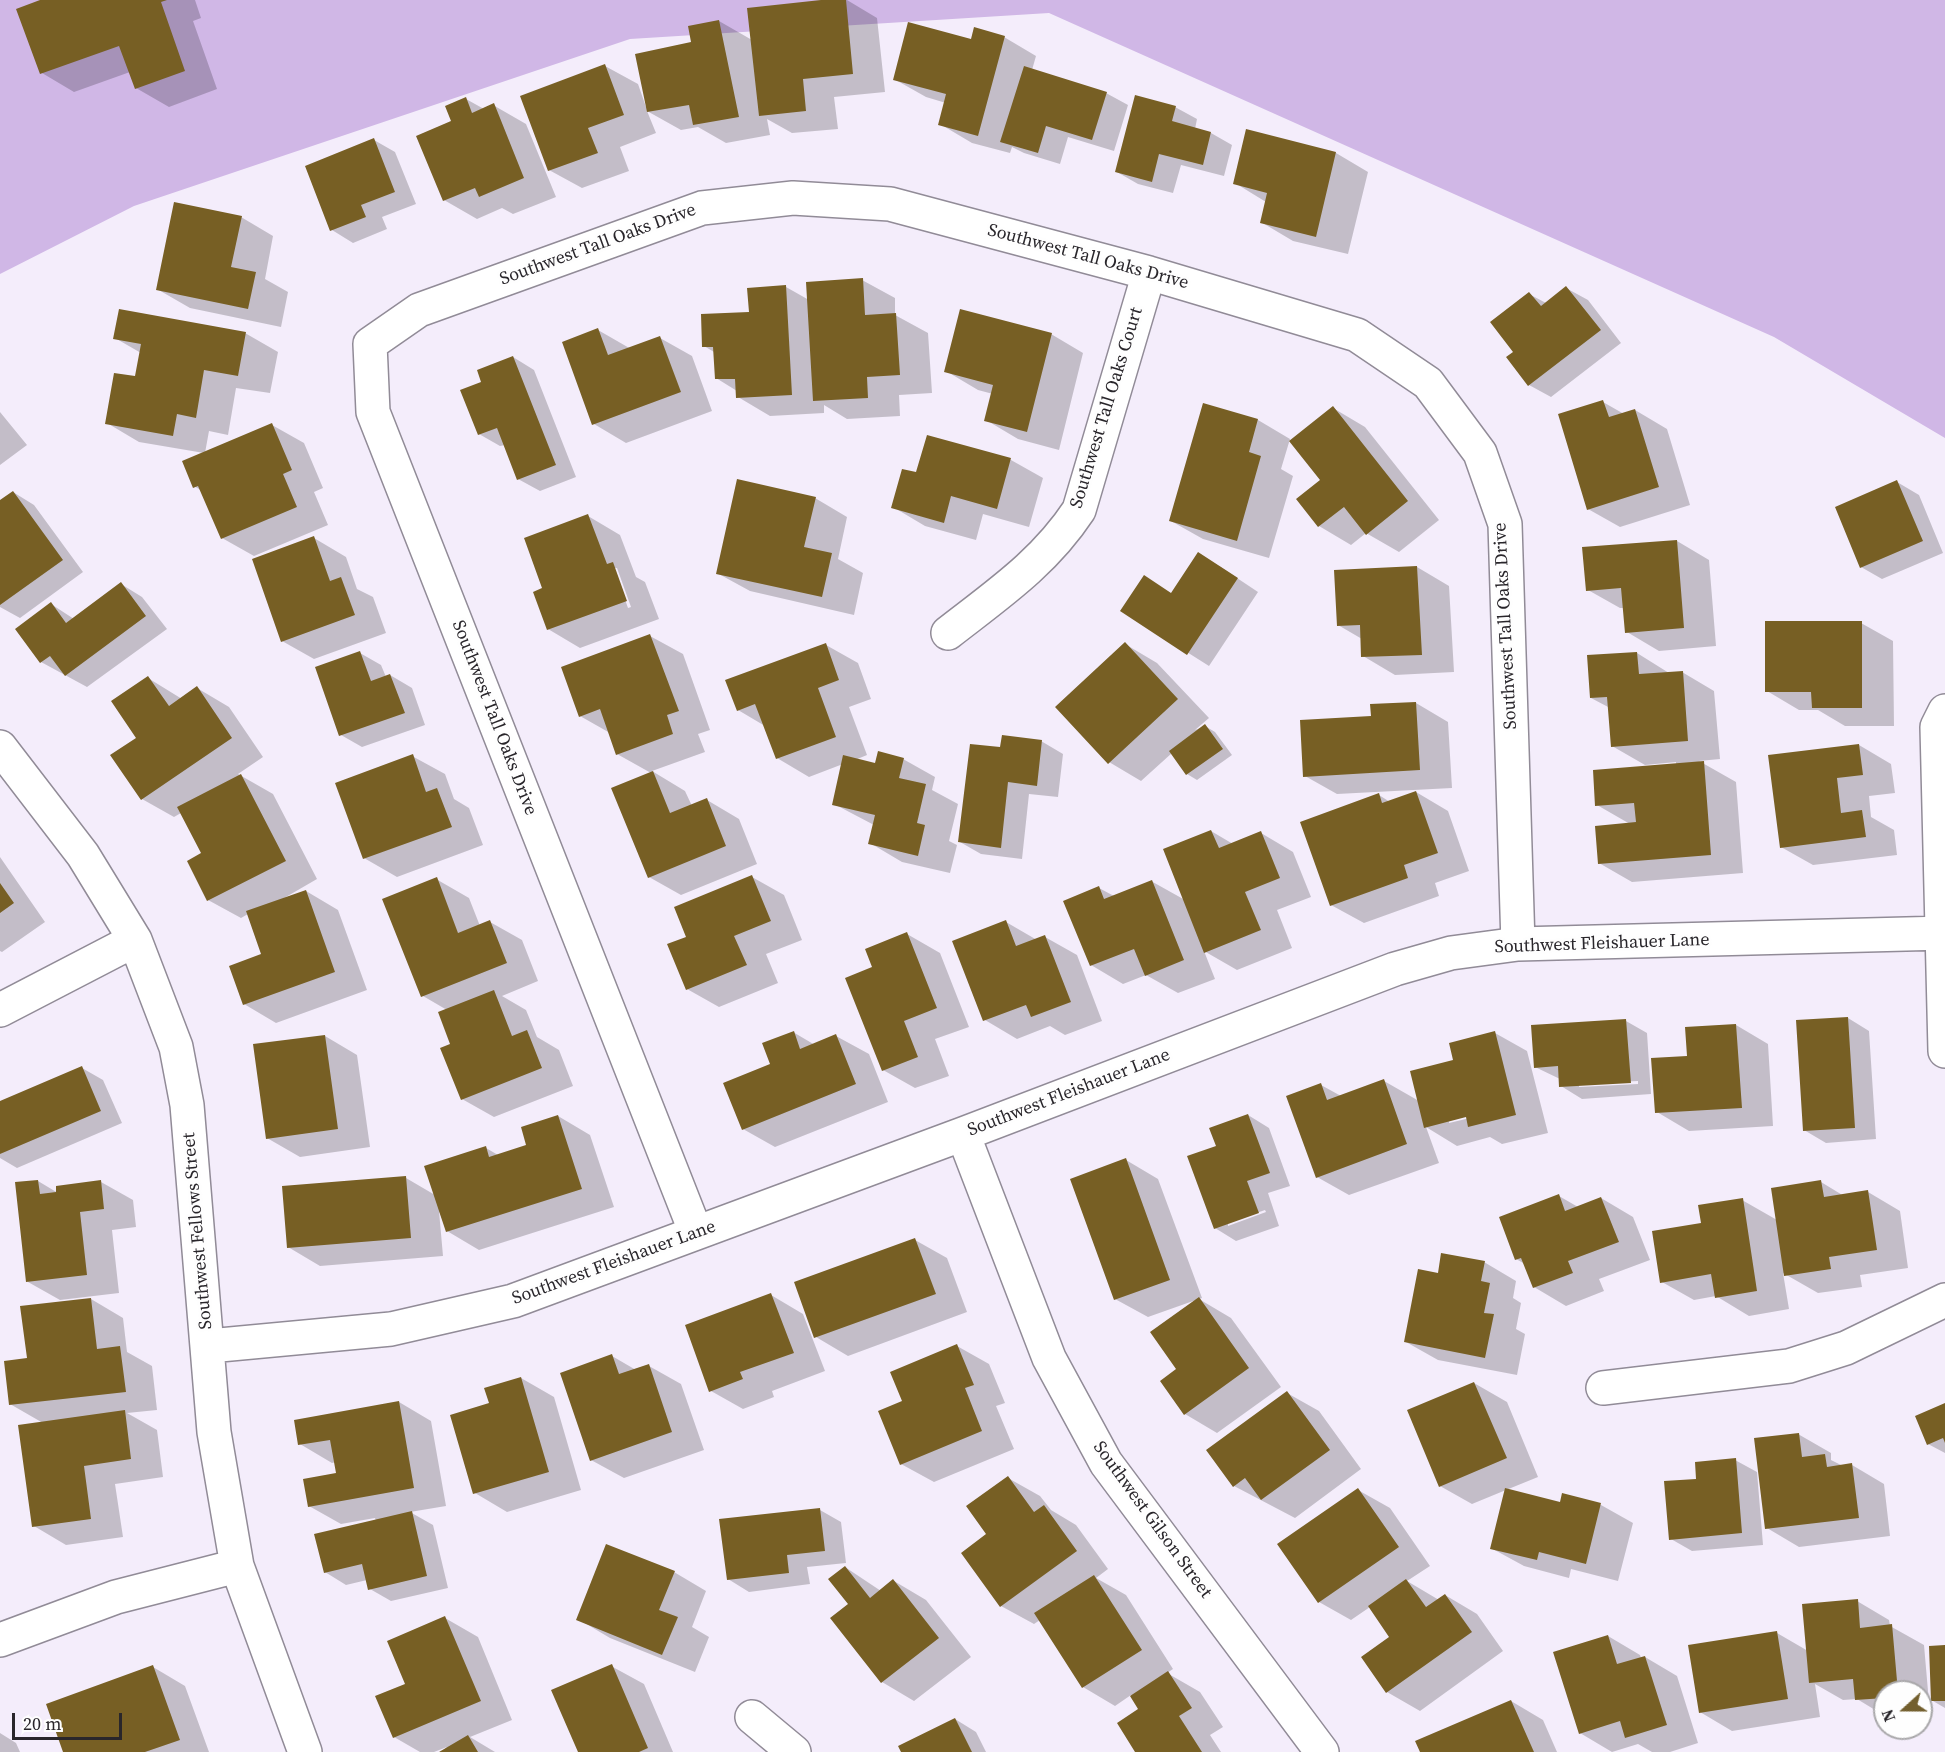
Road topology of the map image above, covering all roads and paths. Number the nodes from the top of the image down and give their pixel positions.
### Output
1 (1149, 273) junction
2 (948, 633) dead end
3 (1945, 711) edge
4 (0, 747) edge
5 (1943, 934) edge
6 (135, 940) junction
7 (1518, 945) junction
8 (0, 1010) edge
9 (1945, 1051) edge
10 (963, 1134) junction
11 (696, 1233) junction
12 (1945, 1300) edge
13 (209, 1346) junction
14 (1603, 1388) dead end
15 (237, 1566) junction
16 (0, 1640) edge
17 (752, 1717) dead end
18 (305, 1752) edge
19 (794, 1752) edge
20 (1322, 1752) edge

1 - 2 street, Southwest Tall Oaks Court
1 - 7 street, Southwest Tall Oaks Drive
1 - 11 street, Southwest Tall Oaks Drive
3 - 5 street
4 - 6 street, Southwest Fellows Street
5 - 7 street, Southwest Fleishauer Lane
5 - 9 street
6 - 8 street
6 - 13 street, Southwest Fellows Street
7 - 10 street, Southwest Fleishauer Lane
10 - 11 street, Southwest Fleishauer Lane
10 - 20 street, Southwest Gilson Street
11 - 13 street, Southwest Fleishauer Lane
12 - 14 street
13 - 15 street, Southwest Fellows Street
15 - 16 street
15 - 18 street, Southwest Fellows Street
17 - 19 street

